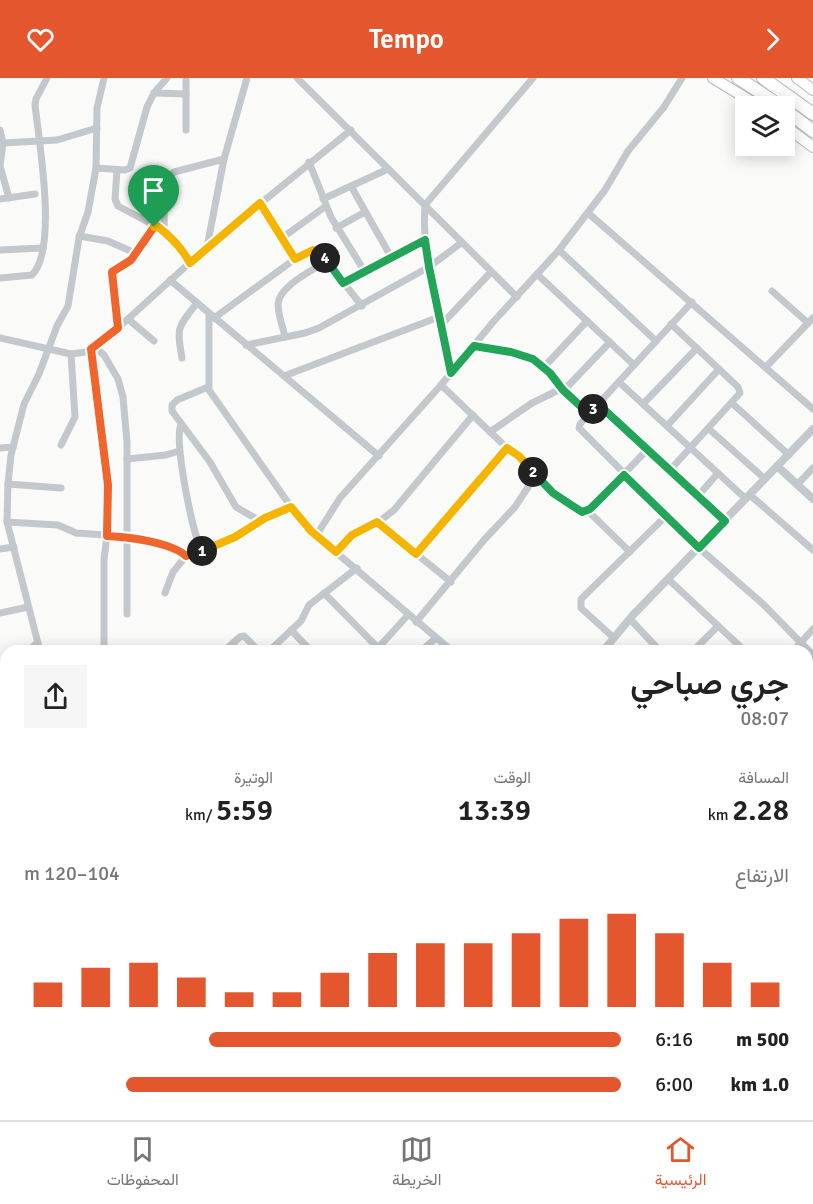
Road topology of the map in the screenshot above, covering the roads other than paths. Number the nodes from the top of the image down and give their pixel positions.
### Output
1 (47, 78) edge
2 (104, 78) edge
3 (167, 78) edge
4 (186, 78) edge
5 (246, 78) edge
6 (297, 78) edge
7 (533, 78) edge
8 (682, 78) edge
9 (713, 78) edge
10 (738, 78) edge
11 (763, 78) edge
12 (797, 78) edge
13 (813, 90) edge
14 (154, 93) junction
15 (186, 94) junction
16 (743, 96) edge
17 (765, 96) edge
18 (813, 114) edge
19 (795, 117) edge
20 (97, 128) junction
21 (0, 130) edge
22 (186, 130) dead end
23 (351, 130) junction
24 (813, 131) edge
25 (795, 133) edge
26 (38, 141) junction
27 (3, 143) junction
28 (813, 147) edge
29 (224, 159) junction
30 (309, 162) junction
31 (96, 168) junction
32 (388, 169) junction
33 (117, 170) junction
34 (351, 186) junction
35 (35, 194) dead end
36 (9, 198) junction
37 (0, 199) edge
38 (325, 202) junction
39 (260, 203) junction
40 (424, 205) junction
41 (365, 212) junction
42 (588, 213) junction
43 (157, 226) junction
44 (336, 228) junction
45 (164, 232) junction
46 (80, 236) junction
47 (282, 238) junction
48 (425, 240) junction
49 (461, 243) junction
50 (207, 247) junction
51 (43, 248) junction
52 (0, 250) edge
53 (559, 250) junction
54 (135, 253) junction
55 (391, 257) junction
56 (295, 259) junction
57 (327, 261) junction
58 (190, 263) junction
59 (429, 267) junction
60 (365, 272) junction
61 (491, 272) junction
62 (537, 274) junction
63 (0, 278) edge
64 (170, 280) junction
65 (343, 283) junction
66 (772, 291) dead end
67 (516, 297) junction
68 (692, 302) junction
69 (197, 303) junction
70 (362, 306) junction
71 (211, 316) junction
72 (128, 319) junction
73 (811, 320) edge
74 (440, 321) junction
75 (587, 321) junction
76 (671, 324) junction
77 (118, 328) junction
78 (285, 337) junction
79 (0, 338) edge
80 (154, 341) dead end
81 (656, 341) junction
82 (610, 342) junction
83 (246, 345) junction
84 (474, 346) junction
85 (697, 348) junction
86 (91, 349) junction
87 (46, 350) junction
88 (71, 354) junction
89 (182, 358) dead end
90 (634, 365) junction
91 (544, 367) junction
92 (766, 367) junction
93 (719, 369) junction
94 (451, 373) junction
95 (284, 376) junction
96 (619, 382) junction
97 (441, 385) junction
98 (208, 387) junction
99 (563, 390) junction
100 (598, 404) junction
101 (643, 404) junction
102 (733, 404) junction
103 (813, 409) edge
104 (589, 414) junction
105 (473, 415) junction
106 (181, 424) junction
107 (667, 426) junction
108 (709, 429) junction
109 (813, 429) edge
110 (490, 432) junction
111 (61, 445) dead end
112 (13, 447) junction
113 (0, 448) edge
114 (507, 448) junction
115 (691, 448) junction
116 (647, 450) junction
117 (179, 451) junction
118 (789, 455) junction
119 (379, 456) junction
120 (127, 459) junction
121 (777, 466) junction
122 (813, 468) edge
123 (670, 471) junction
124 (718, 473) junction
125 (536, 475) junction
126 (624, 475) junction
127 (765, 479) junction
128 (8, 484) junction
129 (797, 485) junction
130 (61, 488) dead end
131 (698, 496) junction
132 (748, 497) junction
133 (813, 499) edge
134 (291, 507) junction
135 (588, 511) junction
136 (666, 516) junction
137 (260, 521) junction
138 (725, 521) junction
139 (8, 522) junction
140 (377, 522) junction
141 (107, 536) junction
142 (126, 536) junction
143 (316, 536) junction
144 (14, 547) junction
145 (699, 548) junction
146 (0, 549) edge
147 (813, 550) edge
148 (202, 551) junction
149 (336, 552) junction
150 (630, 552) junction
151 (416, 554) junction
152 (186, 556) junction
153 (357, 568) junction
154 (668, 579) junction
155 (451, 582) junction
156 (165, 593) dead end
157 (324, 593) junction
158 (28, 607) junction
159 (0, 613) edge
160 (127, 614) dead end
161 (408, 615) junction
162 (630, 620) junction
163 (416, 622) junction
164 (718, 626) junction
165 (813, 629) edge
166 (291, 630) junction
167 (436, 638) junction
168 (614, 638) junction
169 (801, 642) junction
170 (37, 643) joint
171 (35, 645) edge
172 (104, 645) edge
173 (231, 645) edge
174 (253, 645) edge
175 (275, 645) edge
176 (305, 645) edge
177 (376, 645) edge
178 (383, 645) edge
179 (428, 645) edge
180 (445, 645) edge
181 (608, 645) edge
182 (654, 645) edge
183 (699, 645) edge
184 (739, 645) edge
185 (798, 645) edge
186 (804, 645) edge

1 - 26 street
2 - 20 street
3 - 14 street
4 - 15 street
5 - 29 street
6 - 23 street
7 - 40 street
8 - 42 street
9 - 16 main road
10 - 17 highway
11 - 18 highway
12 - 13 main road
14 - 15 street
14 - 33 street
15 - 22 street
19 - 24 highway
20 - 26 street
20 - 31 street
21 - 27 street
23 - 30 street
23 - 32 street
25 - 28 main road
26 - 27 street
26 - 51 street
27 - 36 street
29 - 45 street
29 - 50 street
30 - 38 street
30 - 39 street
31 - 33 street
31 - 46 street
32 - 34 street
32 - 40 street
33 - 43 street
34 - 38 street
34 - 41 street
35 - 36 street
36 - 37 street
38 - 44 street
38 - 47 street
39 - 47 street
39 - 50 street
40 - 48 street
40 - 49 street
41 - 44 street
41 - 55 street
42 - 53 street
42 - 68 street
43 - 45 street
43 - 54 street
44 - 60 street
45 - 58 street
46 - 54 street
46 - 87 street
47 - 56 street
48 - 55 street
48 - 59 street
49 - 59 street
49 - 61 street
50 - 58 street
51 - 52 street
51 - 63 street
53 - 62 street
53 - 81 street
54 - 77 street
55 - 60 street
56 - 57 street
56 - 71 street
57 - 65 street
57 - 78 street
58 - 64 street
59 - 70 street
59 - 74 street
60 - 65 street
61 - 67 street
61 - 74 street
62 - 67 street
62 - 75 street
64 - 69 street
64 - 72 street
65 - 70 street
66 - 73 street
67 - 84 street
68 - 76 street
68 - 92 street
69 - 71 street
69 - 89 street
70 - 78 street
71 - 83 street
71 - 98 street
72 - 77 street
72 - 80 street
73 - 92 street
74 - 94 street
74 - 95 street
75 - 82 street
75 - 91 street
76 - 81 street
76 - 85 street
77 - 86 street
78 - 83 street
79 - 87 street
81 - 90 street
82 - 90 street
82 - 99 street
83 - 95 street
84 - 91 street
84 - 94 street
85 - 93 street
85 - 101 street
86 - 88 street
86 - 120 street
86 - 141 street
87 - 88 street
87 - 112 street
88 - 111 street
90 - 96 street
91 - 99 street
92 - 103 street
93 - 102 street
93 - 107 street
94 - 97 street
95 - 119 street
96 - 100 street
96 - 101 street
97 - 105 street
97 - 119 street
98 - 106 street
98 - 134 street
99 - 104 street
99 - 110 street
100 - 104 street
100 - 116 street
101 - 107 street
102 - 108 street
102 - 118 street
104 - 126 street
105 - 110 street
105 - 140 street
106 - 117 street
106 - 137 street
107 - 115 street
108 - 115 street
108 - 127 street
109 - 118 street
110 - 114 street
112 - 113 street
112 - 128 street
114 - 125 street
114 - 151 street
115 - 123 street
115 - 124 street
116 - 123 street
116 - 126 street
117 - 120 street
117 - 148 street
118 - 121 street
119 - 143 street
120 - 142 street
121 - 127 street
121 - 129 street
122 - 129 street
123 - 131 street
124 - 131 street
124 - 132 street
125 - 135 street
125 - 155 street
126 - 135 street
126 - 136 street
127 - 132 street
128 - 130 street
128 - 139 street
129 - 133 street
131 - 138 street
132 - 138 street
132 - 147 street
134 - 137 street
134 - 143 street
135 - 150 street
136 - 145 street
136 - 150 street
137 - 148 street
138 - 145 street
139 - 141 street
139 - 144 street
140 - 149 street
140 - 151 street
141 - 142 street
141 - 172 street
142 - 152 street
142 - 160 street
143 - 149 street
144 - 146 street
144 - 158 street
145 - 154 street
145 - 169 street
148 - 152 street
149 - 153 street
150 - 168 street
151 - 155 street
152 - 156 street
153 - 157 street
153 - 161 street
154 - 162 street
154 - 164 street
155 - 163 street
157 - 166 street
157 - 177 street
158 - 159 street
158 - 170 street
161 - 163 street
161 - 178 street
162 - 168 street
162 - 182 street
163 - 167 street
164 - 183 street
164 - 184 street
165 - 169 street
166 - 175 street
166 - 176 street
167 - 179 street
167 - 180 street
168 - 181 street
169 - 185 street
169 - 186 street
170 - 171 street
173 - 174 street

